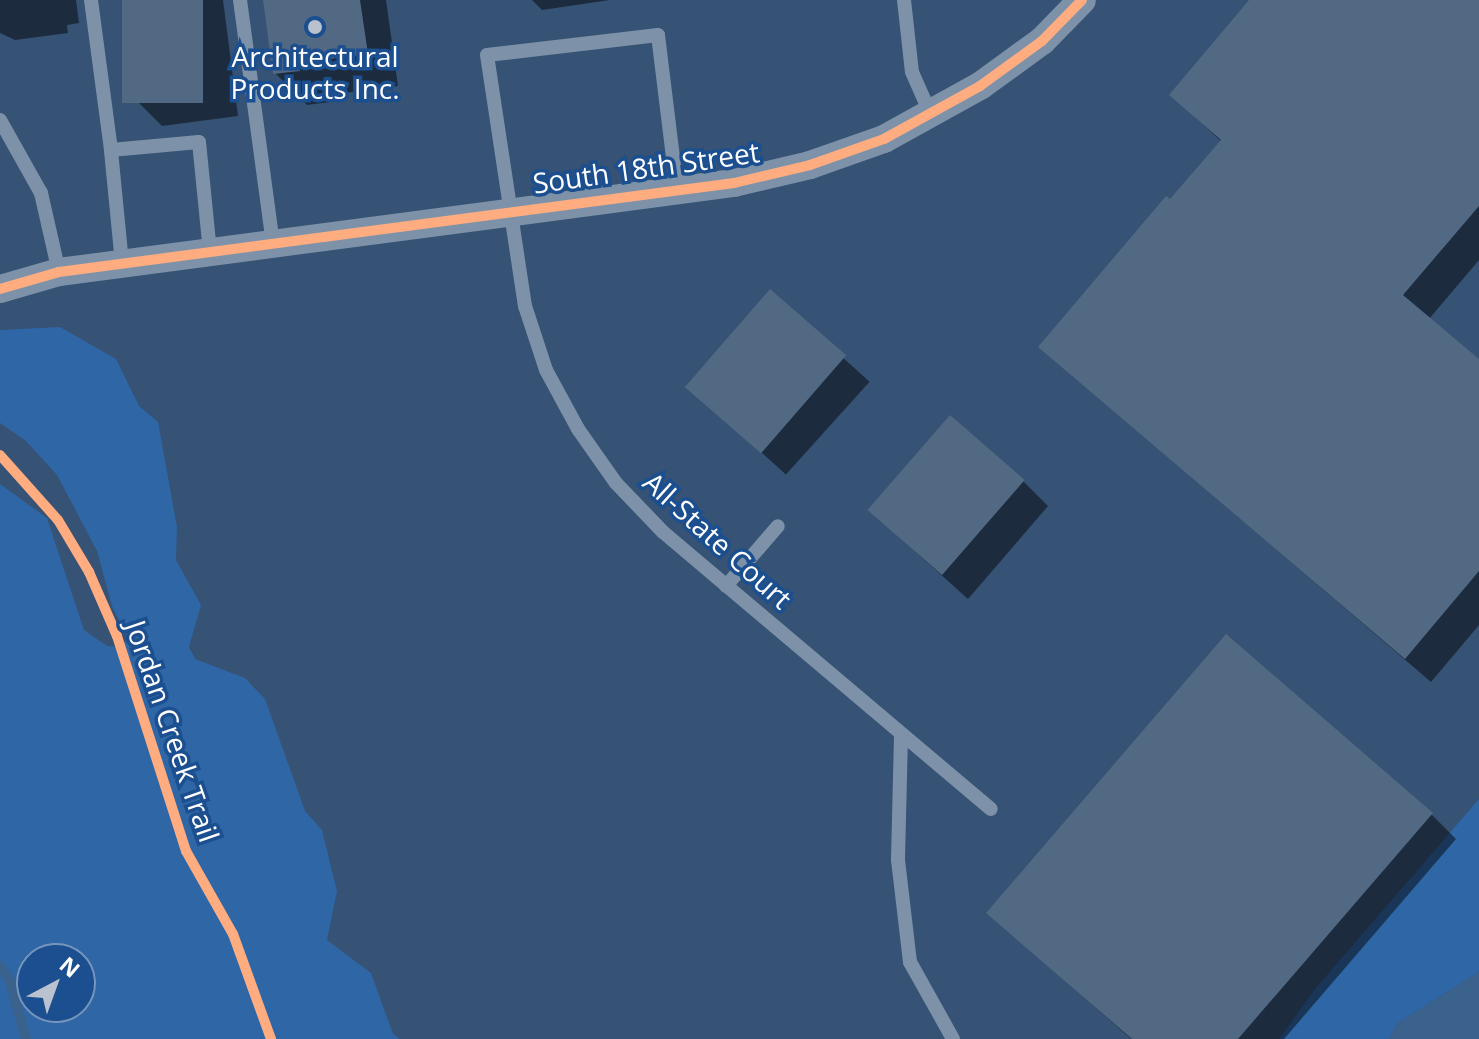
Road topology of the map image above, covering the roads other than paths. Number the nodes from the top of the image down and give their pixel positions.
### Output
1 (91, 0) edge
2 (240, 0) edge
3 (904, 0) edge
4 (1082, 0) edge
5 (931, 115) junction
6 (0, 120) edge
7 (111, 150) junction
8 (677, 190) junction
9 (509, 211) junction
10 (273, 243) junction
11 (210, 252) junction
12 (122, 263) junction
13 (59, 272) junction
14 (0, 289) edge
15 (778, 526) dead end
16 (726, 586) junction
17 (901, 736) junction
18 (991, 809) dead end
19 (953, 1039) edge

1 - 7 lane
2 - 10 lane
3 - 5 lane
4 - 5 street, South 18th Street
5 - 8 street, South 18th Street
6 - 13 lane
7 - 11 lane
7 - 12 lane
8 - 9 street, South 18th Street
8 - 9 lane, All-State Court
9 - 10 street, South 18th Street
9 - 16 lane, All-State Court
10 - 11 street, South 18th Street
11 - 12 street, South 18th Street
12 - 13 street, South 18th Street
13 - 14 street, South 18th Street
15 - 16 lane
16 - 17 lane, All-State Court
17 - 18 lane, All-State Court
17 - 19 lane

